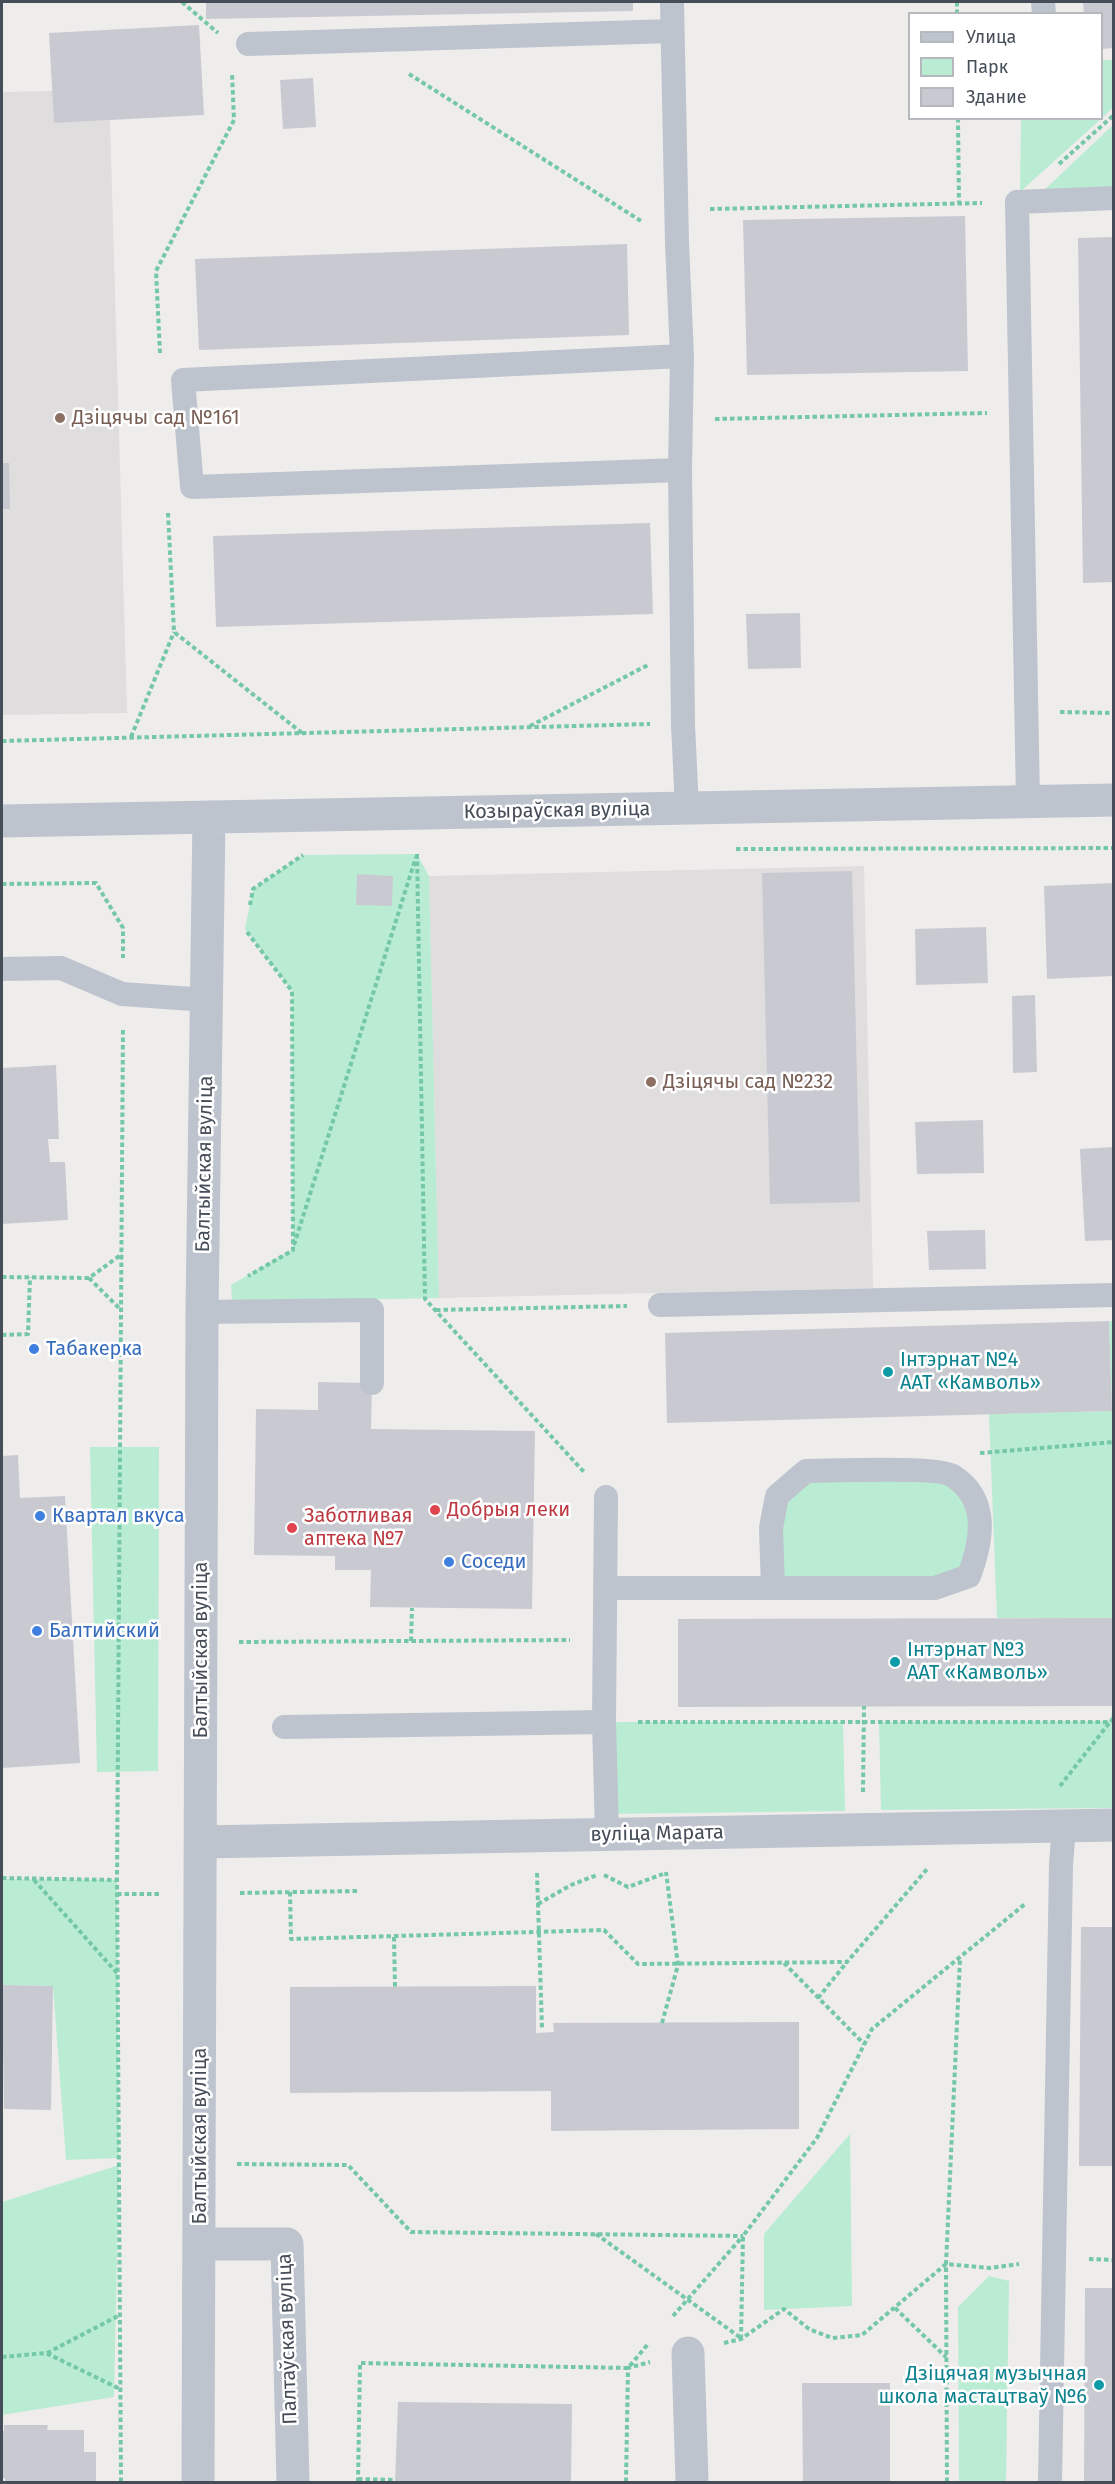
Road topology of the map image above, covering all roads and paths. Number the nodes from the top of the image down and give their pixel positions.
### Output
1 (672, 2) edge
2 (672, 30) junction
3 (248, 44) dead end
4 (406, 72) dead end
5 (1113, 115) edge
6 (958, 120) edge
7 (1113, 198) edge
8 (1017, 202) junction
9 (959, 203) junction
10 (676, 209) junction
11 (677, 243) junction
12 (682, 356) junction
13 (1021, 412) junction
14 (681, 419) junction
15 (680, 470) junction
16 (174, 632) dead end
17 (684, 646) junction
18 (1026, 711) junction
19 (1113, 713) edge
20 (683, 724) junction
21 (528, 727) junction
22 (130, 737) junction
23 (2, 741) edge
24 (1113, 800) edge
25 (1028, 802) junction
26 (687, 809) junction
27 (209, 817) junction
28 (2, 821) edge
29 (1113, 848) edge
30 (725, 850) dead end
31 (406, 854) dead end
32 (417, 854) junction
33 (315, 855) dead end
34 (2, 884) edge
35 (249, 909) dead end
36 (245, 929) dead end
37 (2, 969) edge
38 (122, 994) junction
39 (207, 1000) junction
40 (112, 1024) dead end
41 (123, 1028) junction
42 (293, 1250) junction
43 (122, 1254) junction
44 (2, 1277) edge
45 (30, 1277) junction
46 (89, 1278) junction
47 (1113, 1294) edge
48 (660, 1305) joint
49 (435, 1310) junction
50 (122, 1311) junction
51 (217, 1312) junction
52 (2, 1335) edge
53 (372, 1383) dead end
54 (1113, 1442) edge
55 (952, 1474) junction
56 (606, 1497) joint
57 (605, 1588) junction
58 (773, 1588) junction
59 (412, 1608) dead end
60 (575, 1640) dead end
61 (411, 1641) junction
62 (229, 1642) dead end
63 (864, 1706) dead end
64 (1112, 1720) edge
65 (604, 1722) junction
66 (862, 1722) junction
67 (284, 1727) dead end
68 (863, 1799) dead end
69 (1113, 1825) edge
70 (1054, 1826) junction
71 (607, 1834) junction
72 (201, 1842) junction
73 (536, 1862) dead end
74 (665, 1864) dead end
75 (928, 1867) dead end
76 (666, 1873) junction
77 (2, 1878) edge
78 (33, 1880) junction
79 (117, 1880) junction
80 (290, 1892) dead end
81 (1029, 1900) dead end
82 (538, 1904) junction
83 (539, 1933) junction
84 (394, 1937) junction
85 (960, 1957) junction
86 (784, 1962) junction
87 (847, 1962) junction
88 (678, 1965) junction
89 (118, 1974) junction
90 (395, 1986) dead end
91 (818, 1998) junction
92 (662, 2023) dead end
93 (542, 2028) dead end
94 (864, 2044) junction
95 (231, 2164) dead end
96 (596, 2234) junction
97 (743, 2236) junction
98 (199, 2244) junction
99 (1053, 2259) junction
100 (1113, 2260) edge
101 (946, 2264) junction
102 (687, 2300) junction
103 (895, 2308) junction
104 (120, 2315) junction
105 (667, 2323) dead end
106 (654, 2338) dead end
107 (741, 2338) junction
108 (688, 2353) dead end
109 (46, 2354) junction
110 (2, 2357) edge
111 (946, 2357) junction
112 (120, 2390) junction
113 (395, 2480) dead end
114 (358, 2481) edge
115 (121, 2482) edge
116 (198, 2482) edge
117 (293, 2482) edge
118 (692, 2482) edge
119 (947, 2482) edge
120 (1050, 2482) edge

1 - 2 lane
2 - 3 lane
2 - 10 lane
4 - 11 path
5 - 8 path
6 - 9 path
7 - 8 lane
8 - 9 path
8 - 13 lane
9 - 10 path
10 - 11 lane
11 - 12 lane
12 - 14 lane
12 - 15 lane
13 - 14 path
13 - 18 lane
14 - 15 lane
15 - 17 lane
16 - 22 path
17 - 20 lane
17 - 21 path
18 - 19 path
18 - 25 lane
20 - 21 path
20 - 26 lane
21 - 22 path
22 - 23 path
24 - 25 street, Козыраўская вуліца
25 - 26 street, Козыраўская вуліца
26 - 27 street, Козыраўская вуліца
27 - 28 street, Козыраўская вуліца
27 - 39 street, Балтыйская вуліца
29 - 30 path
31 - 32 path
32 - 42 path
32 - 49 path
33 - 35 path
34 - 38 path
36 - 42 path
37 - 38 lane
38 - 39 lane
38 - 41 path
39 - 51 street, Балтыйская вуліца
40 - 41 path
41 - 43 path
42 - 51 path
43 - 46 path
43 - 50 path
44 - 45 path
45 - 46 path
45 - 52 path
46 - 50 path
47 - 48 lane
48 - 49 path
49 - 56 path
50 - 79 path
51 - 53 lane
51 - 72 street, Балтыйская вуліца
54 - 55 path
55 - 58 lane
55 - 58 lane
56 - 57 lane
57 - 58 lane
57 - 65 lane
59 - 61 path
60 - 61 path
61 - 62 path
63 - 66 path
64 - 66 path
64 - 70 path
65 - 66 path
65 - 67 lane
65 - 71 lane
66 - 68 path
69 - 70 street, вуліца Марата
70 - 71 street, вуліца Марата
70 - 99 lane
71 - 72 street, вуліца Марата
72 - 98 street, Балтыйская вуліца
73 - 82 path
74 - 76 path
75 - 87 path
76 - 82 path
76 - 88 path
77 - 78 path
78 - 79 path
78 - 89 path
79 - 89 path
80 - 84 path
81 - 85 path
82 - 83 path
83 - 84 path
83 - 88 path
83 - 93 path
84 - 90 path
85 - 94 path
85 - 101 path
86 - 87 path
86 - 88 path
86 - 91 path
87 - 91 path
88 - 92 path
89 - 104 path
91 - 94 path
94 - 97 path
95 - 96 path
96 - 97 path
96 - 102 path
97 - 102 path
97 - 107 path
98 - 116 street, Балтыйская вуліца
98 - 117 street, Палтаўская вуліца
99 - 100 path
99 - 101 path
99 - 120 lane
101 - 103 path
101 - 111 path
102 - 105 path
102 - 107 path
103 - 107 path
103 - 111 path
104 - 109 path
104 - 112 path
106 - 114 path
108 - 118 street
109 - 110 path
109 - 112 path
111 - 119 path
112 - 115 path
113 - 114 path

